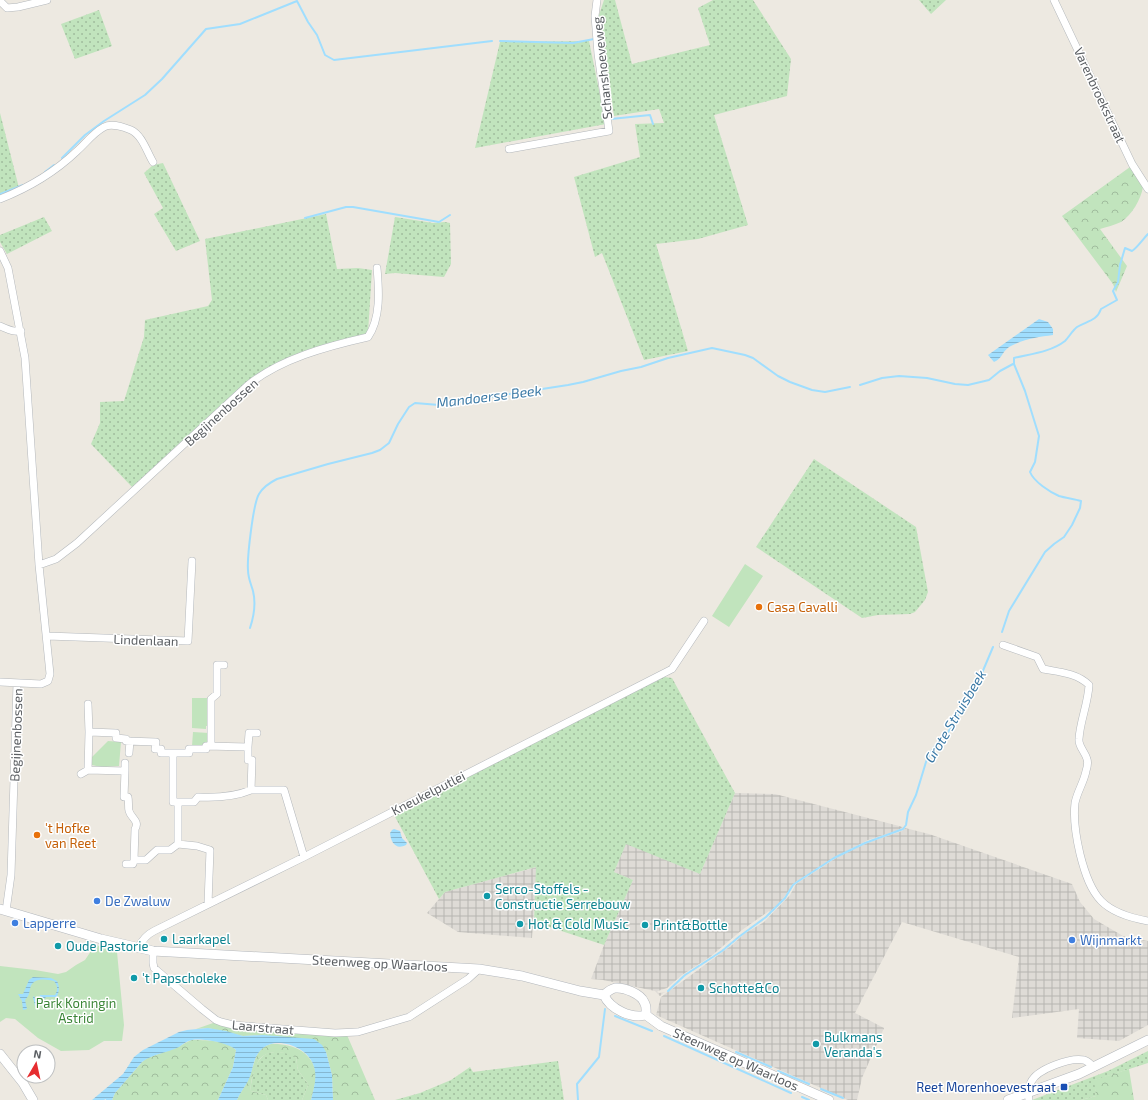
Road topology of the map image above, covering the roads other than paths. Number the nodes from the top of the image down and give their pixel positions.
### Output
1 (47, 0) edge
2 (598, 0) edge
3 (1054, 0) edge
4 (0, 1) edge
5 (509, 149) dead end
6 (153, 162) dead end
7 (1148, 189) edge
8 (0, 199) edge
9 (0, 251) edge
10 (377, 268) dead end
11 (0, 326) edge
12 (20, 331) junction
13 (192, 561) dead end
14 (39, 565) junction
15 (704, 621) dead end
16 (47, 636) junction
17 (1003, 645) dead end
18 (224, 665) dead end
19 (0, 682) edge
20 (17, 683) junction
21 (88, 704) dead end
22 (89, 732) junction
23 (257, 733) dead end
24 (130, 741) junction
25 (211, 746) junction
26 (248, 747) junction
27 (129, 753) dead end
28 (173, 753) junction
29 (125, 763) dead end
30 (88, 770) junction
31 (125, 771) junction
32 (81, 774) dead end
33 (251, 790) junction
34 (178, 802) junction
35 (178, 844) junction
36 (304, 857) junction
37 (134, 860) junction
38 (126, 864) dead end
39 (208, 904) junction
40 (3, 910) edge
41 (1148, 921) edge
42 (138, 948) junction
43 (153, 951) junction
44 (478, 969) junction
45 (604, 995) junction
46 (646, 1015) junction
47 (1148, 1040) edge
48 (0, 1054) edge
49 (1094, 1067) junction
50 (1029, 1097) edge
51 (33, 1100) edge
52 (829, 1100) edge
53 (1008, 1100) edge

1 - 4 street
2 - 5 street, Schanshoeveweg
3 - 7 street, Varenbroekstraat
6 - 8 street
9 - 12 street, Begijnenbossen
10 - 14 street, Begijnenbossen
11 - 12 street
12 - 14 street, Begijnenbossen
13 - 16 street, Lindenlaan
14 - 16 street, Begijnenbossen
15 - 36 street, Kneukelputlei
16 - 20 street, Begijnenbossen
17 - 41 street
18 - 25 street
19 - 20 street
20 - 40 street, Begijnenbossen
21 - 22 street
22 - 24 street
22 - 30 street
23 - 26 street
24 - 27 street
24 - 28 street
25 - 26 street
25 - 28 street
26 - 33 street
28 - 34 street
29 - 31 street
30 - 31 street
30 - 32 street
31 - 37 street
33 - 34 street
33 - 36 street
34 - 35 street
35 - 37 street
35 - 39 street
36 - 39 street, Kneukelputlei
37 - 38 street
39 - 42 street, Kneukelputlei
40 - 42 street
42 - 43 street
43 - 44 street, Steenweg op Waarloos
43 - 44 street, Laarstraat
44 - 45 street, Steenweg op Waarloos
45 - 46 street, Steenweg op Waarloos
45 - 46 street, Steenweg op Waarloos
46 - 52 street, Steenweg op Waarloos
47 - 49 street
48 - 51 street
49 - 50 street
49 - 50 street
50 - 53 street

